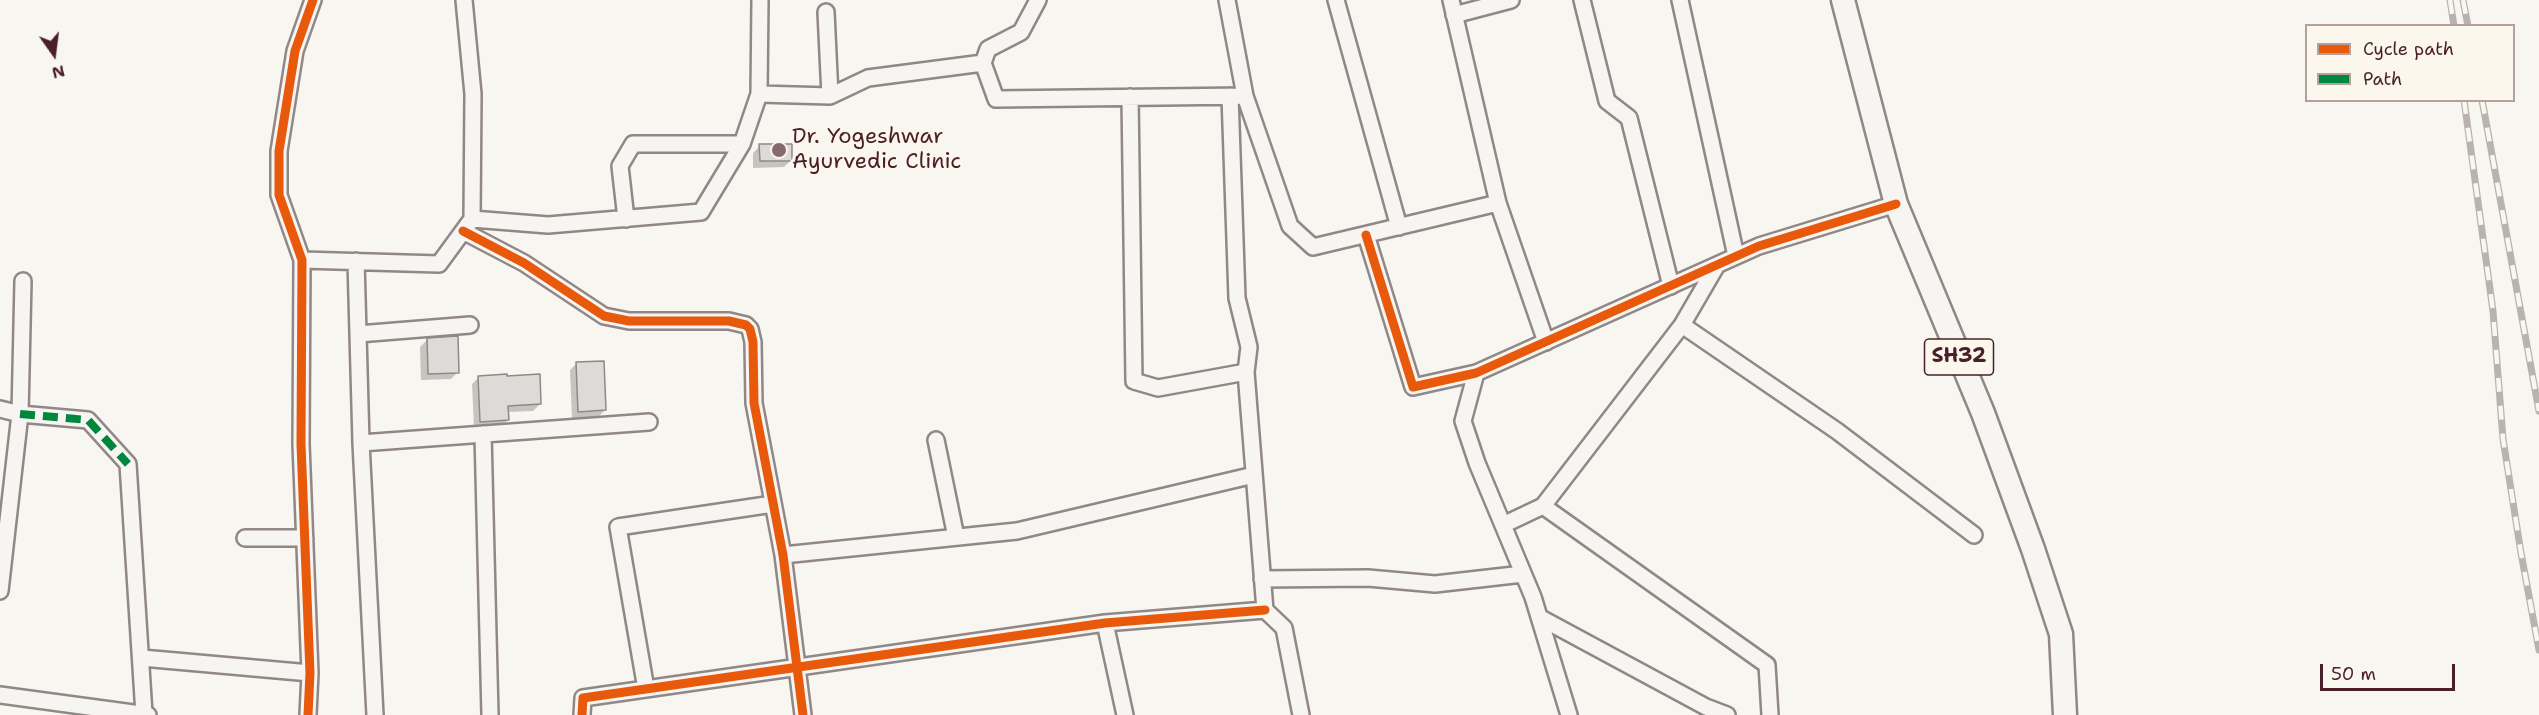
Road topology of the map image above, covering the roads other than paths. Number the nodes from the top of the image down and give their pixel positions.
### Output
1 (314, 0) edge
2 (464, 0) edge
3 (760, 0) edge
4 (1038, 0) edge
5 (1227, 0) edge
6 (1336, 0) edge
7 (1451, 0) edge
8 (1511, 0) edge
9 (1582, 0) edge
10 (1680, 0) edge
11 (1843, 0) edge
12 (826, 12) dead end
13 (1454, 15) junction
14 (983, 63) junction
15 (759, 94) junction
16 (831, 96) junction
17 (1230, 96) junction
18 (1245, 96) junction
19 (1130, 97) junction
20 (742, 144) junction
21 (1498, 202) junction
22 (1896, 204) junction
23 (626, 219) junction
24 (468, 225) junction
25 (1399, 227) junction
26 (1366, 235) junction
27 (1736, 256) junction
28 (302, 260) junction
29 (356, 261) junction
30 (1717, 265) junction
31 (23, 281) dead end
32 (1671, 286) junction
33 (470, 325) dead end
34 (1682, 325) junction
35 (358, 334) junction
36 (1546, 342) junction
37 (1246, 372) junction
38 (1476, 373) junction
39 (0, 409) edge
40 (20, 414) junction
41 (650, 422) dead end
42 (483, 434) junction
43 (936, 440) dead end
44 (361, 443) junction
45 (1254, 475) junction
46 (6, 490) edge
47 (773, 504) junction
48 (1543, 506) junction
49 (1503, 525) junction
50 (1974, 535) dead end
51 (956, 537) junction
52 (245, 538) dead end
53 (305, 538) junction
54 (783, 555) junction
55 (1523, 574) junction
56 (1262, 579) junction
57 (0, 585) edge
58 (1265, 610) junction
59 (1539, 617) junction
60 (1105, 623) junction
61 (142, 658) junction
62 (798, 668) junction
63 (310, 673) junction
64 (646, 689) junction
65 (0, 695) edge
66 (36, 708) edge
67 (146, 715) edge
68 (308, 715) edge
69 (375, 715) edge
70 (490, 715) edge
71 (582, 715) edge
72 (802, 715) edge
73 (1125, 715) edge
74 (1301, 715) edge
75 (1569, 715) edge
76 (1727, 715) edge
77 (1770, 715) edge
78 (2065, 715) edge

1 - 28 street
2 - 24 street
3 - 15 street
4 - 14 street
5 - 18 street
6 - 25 street
7 - 13 street
8 - 13 street
9 - 32 street
10 - 27 street
11 - 22 main road, SH32
12 - 16 street
13 - 21 street
14 - 16 street
14 - 19 street
15 - 16 street
15 - 20 street
17 - 18 street
17 - 19 street
17 - 37 street
18 - 26 street
19 - 37 street
20 - 23 street
20 - 23 street
21 - 25 street
21 - 36 street
22 - 27 street
22 - 78 main road, SH32
23 - 24 street
24 - 29 street
24 - 47 street
25 - 26 street
26 - 38 street
27 - 30 street
28 - 29 street
28 - 53 street
29 - 35 street
30 - 32 street
30 - 34 street
31 - 40 street
32 - 36 street
33 - 35 street
34 - 48 street
34 - 50 street
35 - 44 street
36 - 38 street
37 - 45 street
38 - 49 street
39 - 40 street
40 - 46 street
40 - 61 street
41 - 42 street
42 - 44 street
42 - 70 street
43 - 51 street
44 - 69 street
45 - 51 street
45 - 56 street
46 - 57 street
47 - 54 street
47 - 64 street
48 - 49 street
48 - 77 street
49 - 55 street
51 - 54 street
52 - 53 street
53 - 63 street
54 - 62 street
55 - 56 street
55 - 59 street
56 - 58 street
58 - 60 street
58 - 74 street
59 - 75 street
59 - 76 street
60 - 62 street
60 - 73 street
61 - 63 street
61 - 67 street
62 - 64 street
62 - 72 street
63 - 68 street
64 - 71 street
65 - 66 street
66 - 67 street

